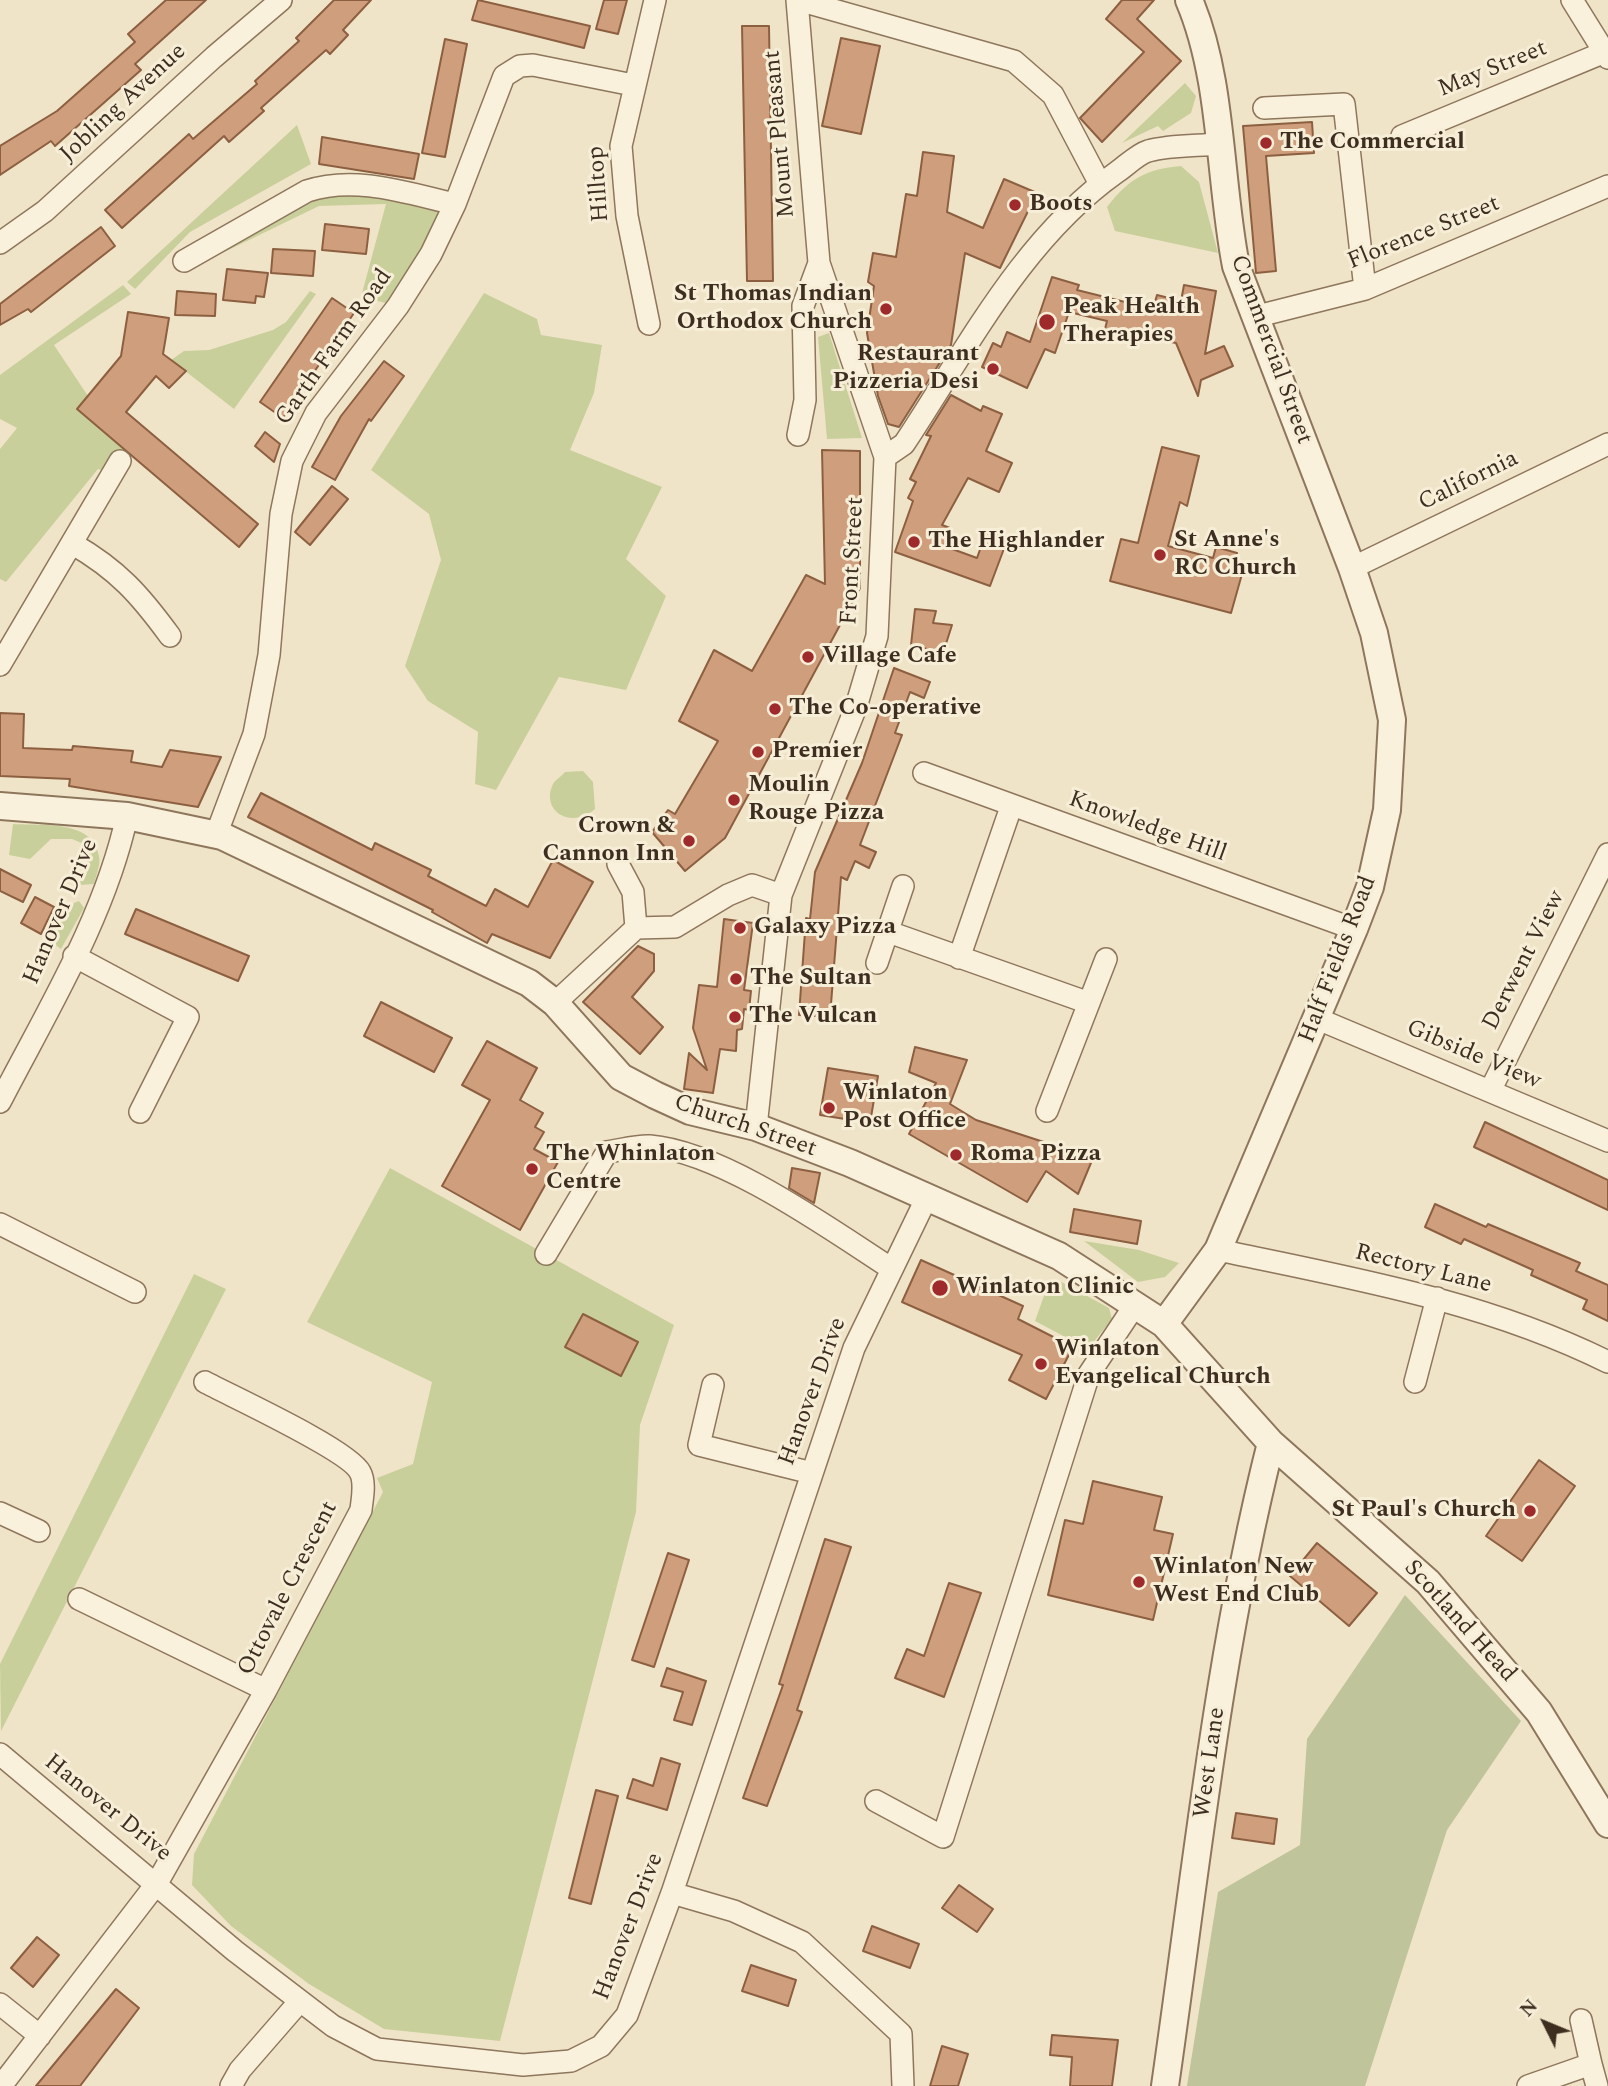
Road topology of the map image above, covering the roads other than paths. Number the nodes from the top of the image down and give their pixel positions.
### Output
1 (281, 0) edge
2 (655, 0) edge
3 (797, 0) edge
4 (1572, 0) edge
5 (1195, 1) edge
6 (1606, 55) edge
7 (633, 85) junction
8 (1264, 108) dead end
9 (1402, 136) dead end
10 (1218, 144) junction
11 (1100, 184) junction
12 (1608, 186) edge
13 (455, 204) junction
14 (0, 243) edge
15 (184, 261) dead end
16 (819, 263) junction
17 (1365, 289) junction
18 (1254, 317) junction
19 (649, 324) dead end
20 (798, 435) dead end
21 (1608, 444) edge
22 (885, 457) junction
23 (120, 461) dead end
24 (73, 544) junction
25 (1352, 568) junction
26 (170, 636) dead end
27 (0, 664) edge
28 (924, 774) dead end
29 (0, 806) edge
30 (1011, 807) junction
31 (127, 816) junction
32 (206, 833) junction
33 (1608, 854) edge
34 (618, 864) dead end
35 (903, 886) dead end
36 (781, 895) junction
37 (636, 928) junction
38 (1354, 929) junction
39 (886, 931) junction
40 (74, 956) junction
41 (959, 958) junction
42 (1105, 959) dead end
43 (877, 963) dead end
44 (555, 1003) junction
45 (1088, 1003) junction
46 (1318, 1019) junction
47 (1490, 1091) junction
48 (0, 1102) edge
49 (1046, 1111) dead end
50 (140, 1112) dead end
51 (756, 1127) junction
52 (1608, 1141) edge
53 (927, 1197) junction
54 (0, 1223) edge
55 (1218, 1250) junction
56 (546, 1254) dead end
57 (892, 1269) junction
58 (135, 1292) dead end
59 (1437, 1298) junction
60 (1135, 1306) junction
61 (1164, 1324) junction
62 (1608, 1362) edge
63 (205, 1382) dead end
64 (1415, 1382) dead end
65 (713, 1385) dead end
66 (1271, 1443) junction
67 (812, 1474) junction
68 (0, 1513) edge
69 (39, 1531) dead end
70 (79, 1599) dead end
71 (266, 1690) junction
72 (0, 1754) edge
73 (876, 1801) dead end
74 (1608, 1824) edge
75 (157, 1883) junction
76 (672, 1892) junction
77 (300, 2001) junction
78 (0, 2004) edge
79 (1581, 2020) dead end
80 (40, 2036) junction
81 (1591, 2064) junction
82 (1, 2086) edge
83 (230, 2086) edge
84 (903, 2086) edge
85 (1165, 2086) edge
86 (1528, 2086) edge
87 (1597, 2086) edge

1 - 14 street, Jobling Avenue
2 - 7 street, Hilltop
3 - 11 street
3 - 16 street, Mount Pleasant
4 - 6 street
5 - 10 street, Commercial Street
6 - 9 street, May Street
7 - 13 street, Garth Farm Road
7 - 19 street, Hilltop
8 - 17 street
10 - 11 street
10 - 18 street, Commercial Street
11 - 22 street
12 - 17 street, Florence Street
13 - 15 street
13 - 32 street, Garth Farm Road
16 - 20 street
16 - 22 street
17 - 18 street, Florence Street
18 - 25 street, Commercial Street
21 - 25 street, California
22 - 36 street, Front Street
23 - 24 street
24 - 26 street
24 - 27 street
25 - 38 street, Half Fields Road
28 - 30 street, Knowledge Hill
29 - 31 street, Church Street
30 - 38 street, Knowledge Hill
30 - 41 street
31 - 32 street, Church Street
31 - 40 street, Hanover Drive
32 - 44 street, Church Street
33 - 47 street, Derwent View
34 - 37 street
35 - 39 street
36 - 37 street
36 - 51 street, Front Street
37 - 44 street
38 - 46 street, Half Fields Road
39 - 41 street
39 - 43 street
40 - 48 street, Hanover Drive
40 - 50 street
41 - 45 street
42 - 45 street
44 - 51 street, Church Street
45 - 49 street
46 - 47 street, Gibside View
46 - 55 street, Half Fields Road
47 - 52 street, Gibside View
51 - 53 street, Church Street
53 - 57 street, Hanover Drive
53 - 60 street, Church Street
54 - 58 street
55 - 59 street, Rectory Lane
55 - 61 street, Half Fields Road
56 - 57 street
57 - 67 street, Hanover Drive
59 - 62 street, Rectory Lane
59 - 64 street
60 - 61 street, Church Street
60 - 73 street
61 - 66 street, Scotland Head
63 - 71 street, Ottovale Crescent
65 - 67 street
66 - 74 street, Scotland Head
66 - 85 street, West Lane
67 - 76 street, Hanover Drive
68 - 69 street
70 - 71 street
71 - 75 street, Ottovale Crescent
72 - 75 street, Hanover Drive
75 - 77 street, Hanover Drive
75 - 80 street, Ottovale Crescent
76 - 77 street, Hanover Drive
76 - 84 street
77 - 83 street
78 - 80 street
79 - 81 street
80 - 82 street, Ottovale Crescent
81 - 86 street
81 - 87 street

